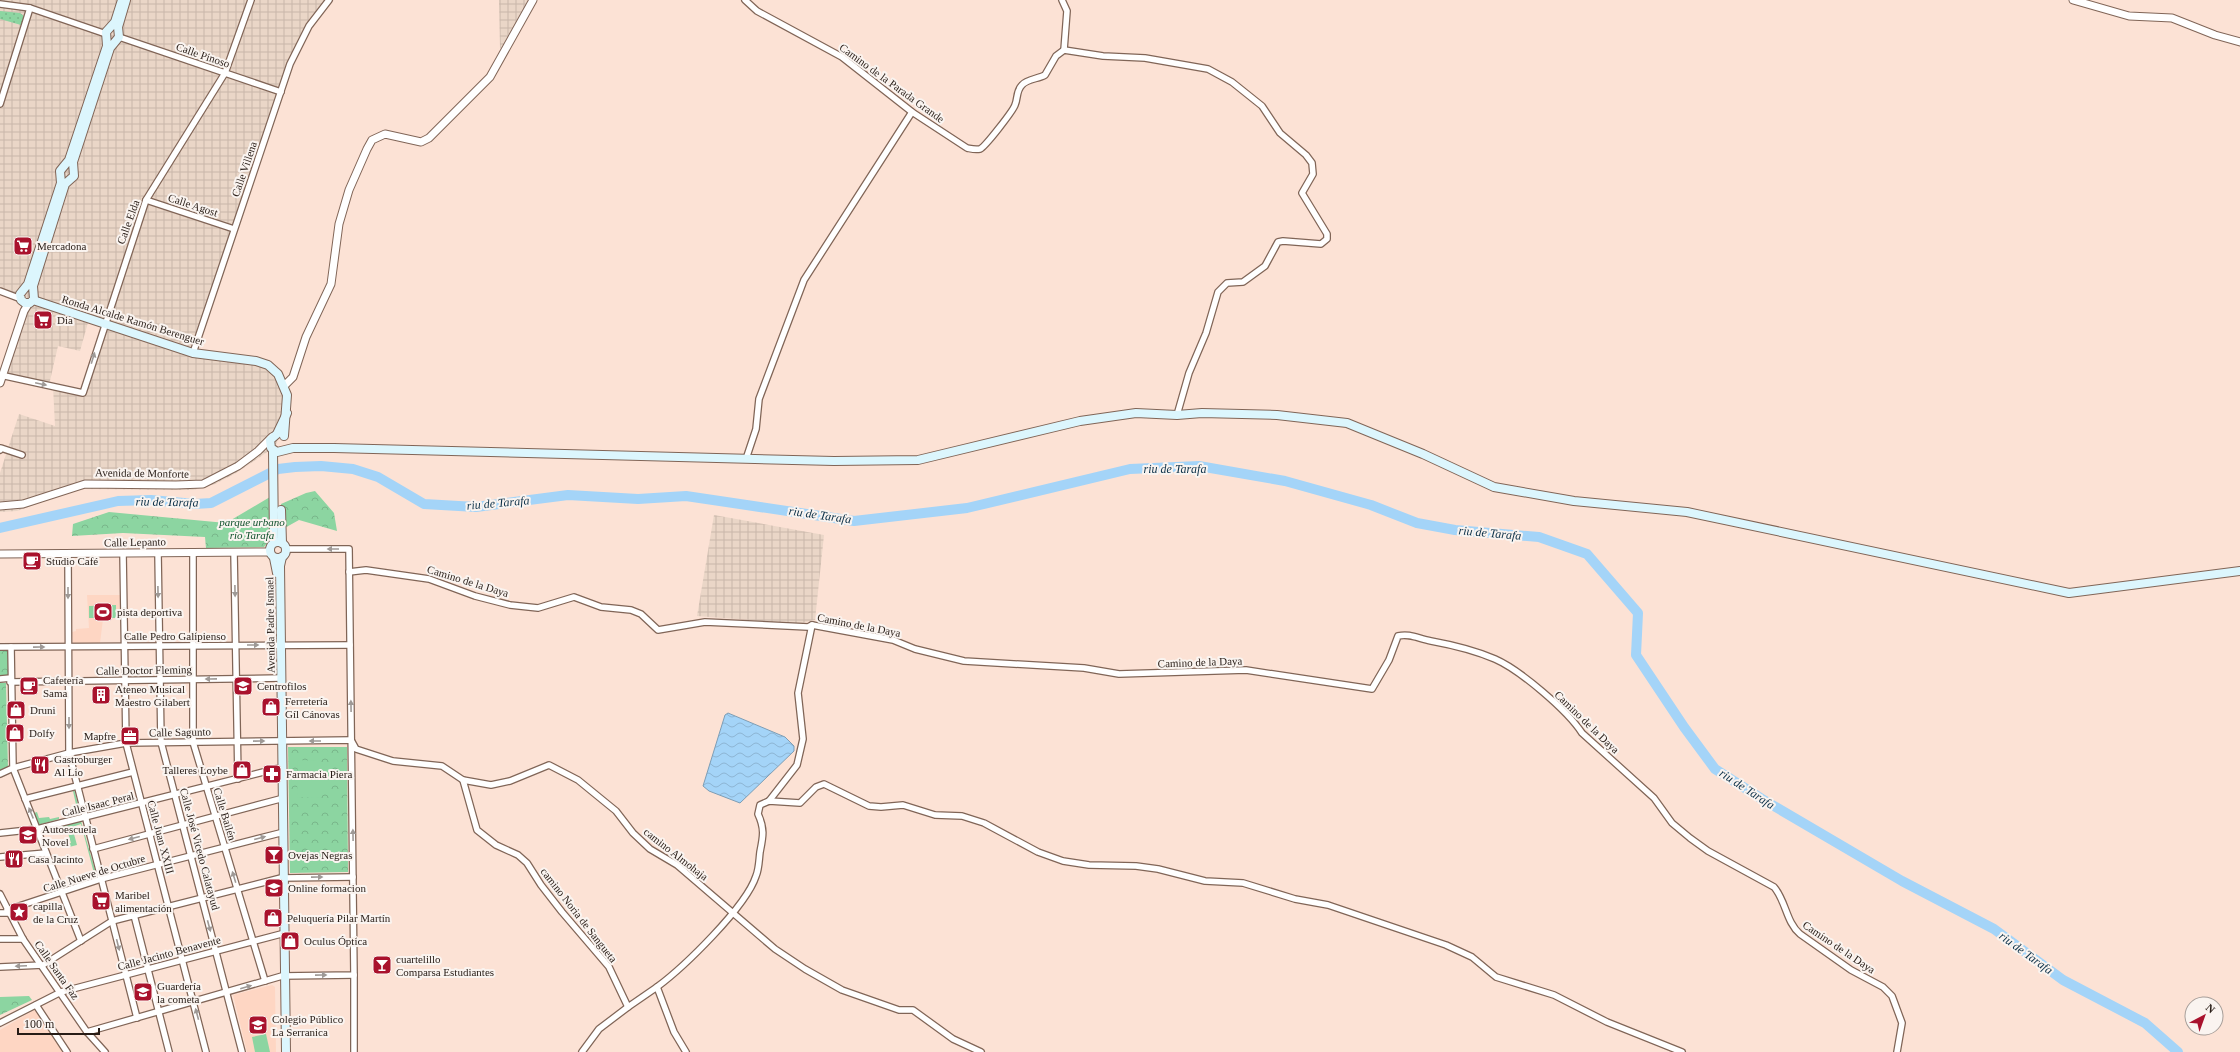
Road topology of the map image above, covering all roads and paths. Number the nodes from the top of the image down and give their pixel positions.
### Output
1 (122, 0) edge
2 (126, 0) edge
3 (251, 0) edge
4 (329, 0) edge
5 (533, 0) edge
6 (745, 0) edge
7 (1062, 0) edge
8 (2073, 0) edge
9 (0, 4) edge
10 (30, 8) junction
11 (112, 35) junction
12 (2240, 42) edge
13 (1064, 50) junction
14 (225, 73) junction
15 (281, 92) junction
16 (0, 104) edge
17 (912, 112) junction
18 (65, 167) junction
19 (73, 170) junction
20 (65, 178) junction
21 (146, 200) junction
22 (234, 229) junction
23 (0, 290) edge
24 (26, 297) junction
25 (104, 324) junction
26 (193, 353) junction
27 (1, 374) edge
28 (0, 383) edge
29 (284, 386) junction
30 (1177, 415) junction
31 (279, 443) junction
32 (0, 450) edge
33 (22, 455) dead end
34 (746, 458) junction
35 (0, 508) edge
36 (281, 545) junction
37 (234, 552) junction
38 (123, 553) junction
39 (158, 553) junction
40 (193, 553) junction
41 (0, 554) edge
42 (68, 554) junction
43 (275, 556) junction
44 (2240, 571) edge
45 (349, 572) junction
46 (812, 625) junction
47 (279, 645) junction
48 (350, 645) junction
49 (124, 646) junction
50 (159, 646) junction
51 (193, 646) junction
52 (236, 646) junction
53 (0, 647) edge
54 (11, 647) junction
55 (69, 647) junction
56 (280, 678) junction
57 (0, 679) edge
58 (193, 679) junction
59 (236, 679) junction
60 (10, 680) junction
61 (125, 681) junction
62 (160, 681) junction
63 (69, 682) junction
64 (351, 740) junction
65 (281, 741) junction
66 (161, 742) junction
67 (193, 742) junction
68 (237, 742) junction
69 (126, 743) junction
70 (69, 754) junction
71 (13, 768) junction
72 (279, 768) junction
73 (133, 772) junction
74 (0, 774) edge
75 (238, 779) junction
76 (463, 780) junction
77 (77, 786) junction
78 (207, 787) junction
79 (175, 795) junction
80 (25, 799) junction
81 (280, 799) junction
82 (769, 801) junction
83 (141, 803) junction
84 (216, 816) junction
85 (85, 817) junction
86 (183, 825) junction
87 (37, 829) junction
88 (280, 833) junction
89 (0, 834) edge
90 (149, 834) junction
91 (225, 847) junction
92 (93, 848) junction
93 (46, 853) junction
94 (191, 856) junction
95 (0, 857) edge
96 (157, 864) junction
97 (352, 877) junction
98 (282, 878) junction
99 (101, 879) junction
100 (237, 889) junction
101 (62, 892) junction
102 (0, 894) edge
103 (202, 898) junction
104 (168, 907) junction
105 (8, 912) junction
106 (0, 913) edge
107 (733, 913) junction
108 (134, 915) junction
109 (112, 921) junction
110 (283, 934) junction
111 (0, 939) edge
112 (23, 939) junction
113 (81, 941) junction
114 (253, 942) junction
115 (216, 951) junction
116 (182, 960) junction
117 (43, 965) junction
118 (0, 967) edge
119 (148, 969) junction
120 (354, 974) junction
121 (126, 975) junction
122 (283, 976) junction
123 (265, 981) junction
124 (657, 987) junction
125 (61, 992) junction
126 (227, 992) junction
127 (193, 1002) junction
128 (36, 1005) junction
129 (628, 1007) junction
130 (159, 1011) junction
131 (137, 1018) junction
132 (0, 1023) edge
133 (87, 1032) junction
134 (67, 1052) edge
135 (105, 1052) edge
136 (169, 1052) edge
137 (206, 1052) edge
138 (242, 1052) edge
139 (283, 1052) edge
140 (286, 1052) edge
141 (354, 1052) edge
142 (582, 1052) edge
143 (686, 1052) edge
144 (981, 1052) edge
145 (1682, 1052) edge
146 (1897, 1052) edge

1 - 11 main road
2 - 11 main road
3 - 14 street, Calle Elda
4 - 15 street, Calle Villena
5 - 29 street
6 - 17 street, Camino de la Parada Grande
7 - 13 street
8 - 12 street
9 - 10 street, Calle Pinoso
10 - 11 street, Calle Pinoso
10 - 16 street
11 - 14 street, Calle Pinoso
11 - 18 main road
11 - 19 main road
13 - 17 street, Camino de la Parada Grande
13 - 30 street
14 - 15 street, Calle Pinoso
14 - 21 street, Calle Elda
15 - 22 street, Calle Villena
17 - 34 street
18 - 19 main road
18 - 20 main road
19 - 20 main road
20 - 24 main road
21 - 22 street, Calle Agost
21 - 25 street, Calle Elda
22 - 26 street, Calle Villena
23 - 24 street, Ronda Alcalde Ramón Berenguer
24 - 25 main road, Ronda Alcalde Ramón Berenguer
24 - 27 street
25 - 26 main road, Ronda Alcalde Ramón Berenguer
27 -> 25 street, Calle Elda
26 - 29 main road, Ronda Alcalde Ramón Berenguer
27 - 28 street
29 - 31 main road, Ronda Alcalde Ramón Berenguer
30 - 34 main road
30 - 44 main road
31 - 34 main road
31 - 35 street, Avenida de Monforte
31 - 35 street, Avenida de Monforte
31 - 36 main road
32 - 33 street
36 - 43 main road
36 - 43 main road
45 -> 36 street
37 - 40 street, Calle Lepanto
37 - 43 street, Calle Lepanto
37 -> 52 street
38 - 39 street, Calle Lepanto
38 - 42 street, Calle Lepanto
38 - 49 street, Calle Juan XXIII
39 - 40 street, Calle Lepanto
39 -> 50 street, Calle José Vicedo Calatayud
40 - 51 street, Calle Bailén
41 - 42 street, Calle Lepanto
42 -> 55 street
43 - 47 main road, Avenida Padre Ismael
45 - 46 street, Camino de la Daya
45 - 48 street
46 - 82 street
46 - 146 street, Camino de la Daya
47 - 48 street, Calle Pedro Galipienso
52 -> 47 street, Calle Pedro Galipienso
47 - 56 main road, Avenida Padre Ismael
64 -> 48 street
49 - 50 street, Calle Pedro Galipienso
49 - 55 street, Calle Pedro Galipienso
49 - 61 street, Calle Juan XXIII
50 - 51 street, Calle Pedro Galipienso
50 - 62 street, Calle José Vicedo Calatayud
51 - 52 street, Calle Pedro Galipienso
51 - 58 street, Calle Bailén
52 - 59 street
53 - 54 street, Calle Pedro Galipienso
54 -> 55 street, Calle Pedro Galipienso
54 - 60 street
55 - 63 street
56 - 59 street, Calle Doctor Fleming
56 - 65 main road, Avenida Padre Ismael
57 - 60 street, Calle Doctor Fleming
59 -> 58 street, Calle Doctor Fleming
58 - 62 street, Calle Doctor Fleming
58 - 67 street, Calle Bailén
59 - 68 street
60 - 63 street, Calle Doctor Fleming
60 - 71 street
61 - 62 street, Calle Doctor Fleming
61 - 63 street, Calle Doctor Fleming
61 - 69 street, Calle Juan XXIII
62 - 66 street, Calle José Vicedo Calatayud
63 -> 70 street
64 -> 65 street, Calle Sagunto
64 - 76 street, camino Almohaja
97 -> 64 street
68 -> 65 street, Calle Sagunto
65 - 72 main road, Avenida Padre Ismael
65 - 98 main road, Avenida Padre Ismael
66 - 67 street, Calle Sagunto
66 - 69 street, Calle Sagunto
66 - 79 street, Calle José Vicedo Calatayud
67 - 68 street, Calle Sagunto
67 - 78 street, Calle Bailén
68 - 75 street
69 - 70 street, Calle Sagunto
69 - 73 street, Calle Juan XXIII
70 - 71 street, Calle Sagunto
70 - 77 street
71 - 74 street, Calle Sagunto
71 - 80 street
72 - 75 street, Calle Isaac Peral
72 - 81 main road, Avenida Padre Ismael
73 - 77 street
73 - 83 street, Calle Juan XXIII
75 - 78 street, Calle Isaac Peral
76 - 107 street, camino Almohaja
76 - 129 street, camino Noria de Sangueta
77 - 80 street
77 - 85 street
78 - 79 street, Calle Isaac Peral
78 - 84 street, Calle Bailén
79 - 83 street, Calle Isaac Peral
79 - 86 street, Calle José Vicedo Calatayud
87 -> 80 street
81 - 84 street
81 - 88 main road, Avenida Padre Ismael
82 - 107 street
82 - 145 street
83 - 85 street, Calle Isaac Peral
83 - 90 street, Calle Juan XXIII
84 - 86 street
84 - 91 street, Calle Bailén
85 - 87 street, Calle Isaac Peral
85 - 92 street
86 - 90 street
86 - 94 street, Calle José Vicedo Calatayud
87 - 89 street, Calle Isaac Peral
87 - 93 street
91 -> 88 street, Calle Nueve de Octubre
88 - 98 main road, Avenida Padre Ismael
90 -> 92 street
90 - 96 street, Calle Juan XXIII
91 - 94 street, Calle Nueve de Octubre
100 -> 91 street, Calle Bailén
92 - 99 street
93 - 95 street
93 - 101 street
94 - 96 street, Calle Nueve de Octubre
94 - 103 street, Calle José Vicedo Calatayud
96 - 99 street, Calle Nueve de Octubre
96 - 104 street, Calle Juan XXIII
98 -> 97 street
97 - 120 street
98 - 100 street
98 - 110 main road, Avenida Padre Ismael
99 - 101 street, Calle Nueve de Octubre
99 - 109 street
100 - 103 street
100 - 114 street, Calle Bailén
101 - 105 street, Calle Nueve de Octubre
101 - 113 street
102 - 105 street, Calle Santa Faz
103 - 104 street
103 -> 115 street, Calle José Vicedo Calatayud
104 - 108 street
104 - 116 street, Calle Juan XXIII
105 - 106 street, Calle Nueve de Octubre
105 - 112 street, Calle Santa Faz
107 - 124 street
107 - 144 street, camino Almohaja
108 - 109 street
108 - 119 street
109 - 113 street
109 -> 121 street
110 - 114 street, Calle Jacinto Benavente
110 - 122 main road, Avenida Padre Ismael
111 - 112 street
112 - 117 street, Calle Santa Faz
113 - 117 street
114 - 115 street, Calle Jacinto Benavente
114 - 123 street, Calle Bailén
115 - 116 street, Calle Jacinto Benavente
115 - 126 street, Calle José Vicedo Calatayud
116 - 119 street, Calle Jacinto Benavente
116 - 127 street, Calle Juan XXIII
117 -> 118 street
117 - 125 street, Calle Santa Faz
119 - 121 street, Calle Jacinto Benavente
119 - 130 street
122 -> 120 street
120 - 141 street
121 - 125 street, Calle Jacinto Benavente
121 - 131 street
122 - 123 street
122 - 139 main road, Avenida Padre Ismael
122 - 140 main road, Avenida Padre Ismael
126 -> 123 street
124 - 129 street
124 - 143 street
125 - 128 street, Calle Jacinto Benavente
125 - 133 street, Calle Santa Faz
126 - 127 street
126 - 138 street, Calle José Vicedo Calatayud
127 - 130 street
137 -> 127 street, Calle Juan XXIII
128 - 132 street, Calle Jacinto Benavente
128 - 134 street
129 - 142 street
130 - 131 street
130 - 136 street
131 - 133 street
133 - 135 street, Calle Santa Faz

